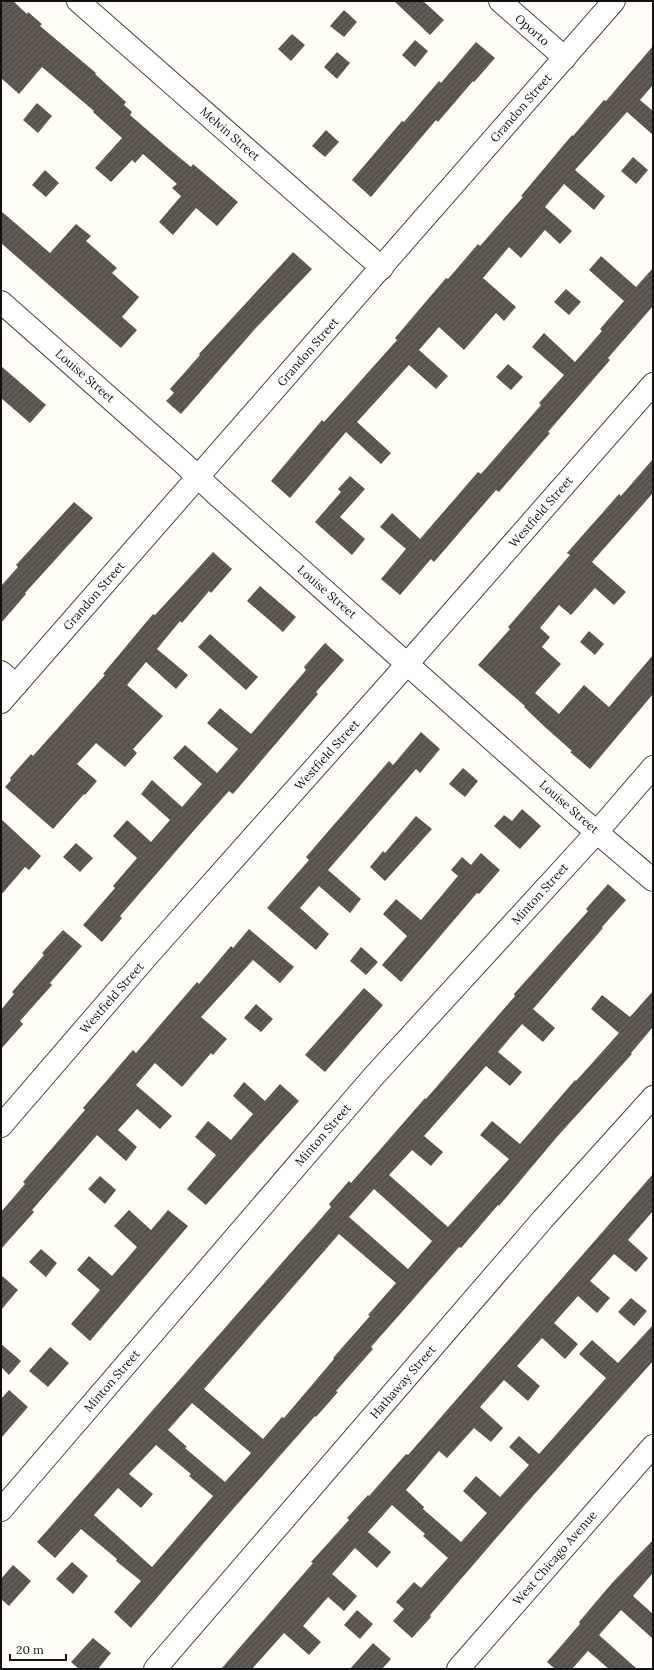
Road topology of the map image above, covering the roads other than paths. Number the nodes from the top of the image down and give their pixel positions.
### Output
1 (78, 1) edge
2 (500, 1) edge
3 (614, 1) edge
4 (565, 58) junction
5 (382, 268) junction
6 (1, 302) edge
7 (653, 384) edge
8 (198, 477) junction
9 (408, 664) junction
10 (9, 678) edge
11 (1, 702) edge
12 (653, 767) edge
13 (597, 832) junction
14 (653, 880) edge
15 (653, 1097) edge
16 (1, 1126) edge
17 (653, 1446) edge
18 (1, 1510) edge
19 (155, 1669) edge
20 (458, 1669) edge

1 - 5 street, Melvin Street
2 - 4 street, Oporto
3 - 4 street, Grandon Street
4 - 5 street, Grandon Street
5 - 8 street, Grandon Street
6 - 8 street, Louise Street
7 - 9 street, Westfield Street
8 - 9 street, Louise Street
8 - 10 street, Grandon Street
9 - 13 street, Louise Street
9 - 16 street, Westfield Street
10 - 11 street, Grandon Street
12 - 13 street, Minton Street
13 - 14 street, Louise Street
13 - 18 street, Minton Street
15 - 19 street, Hathaway Street
17 - 20 street, West Chicago Avenue

